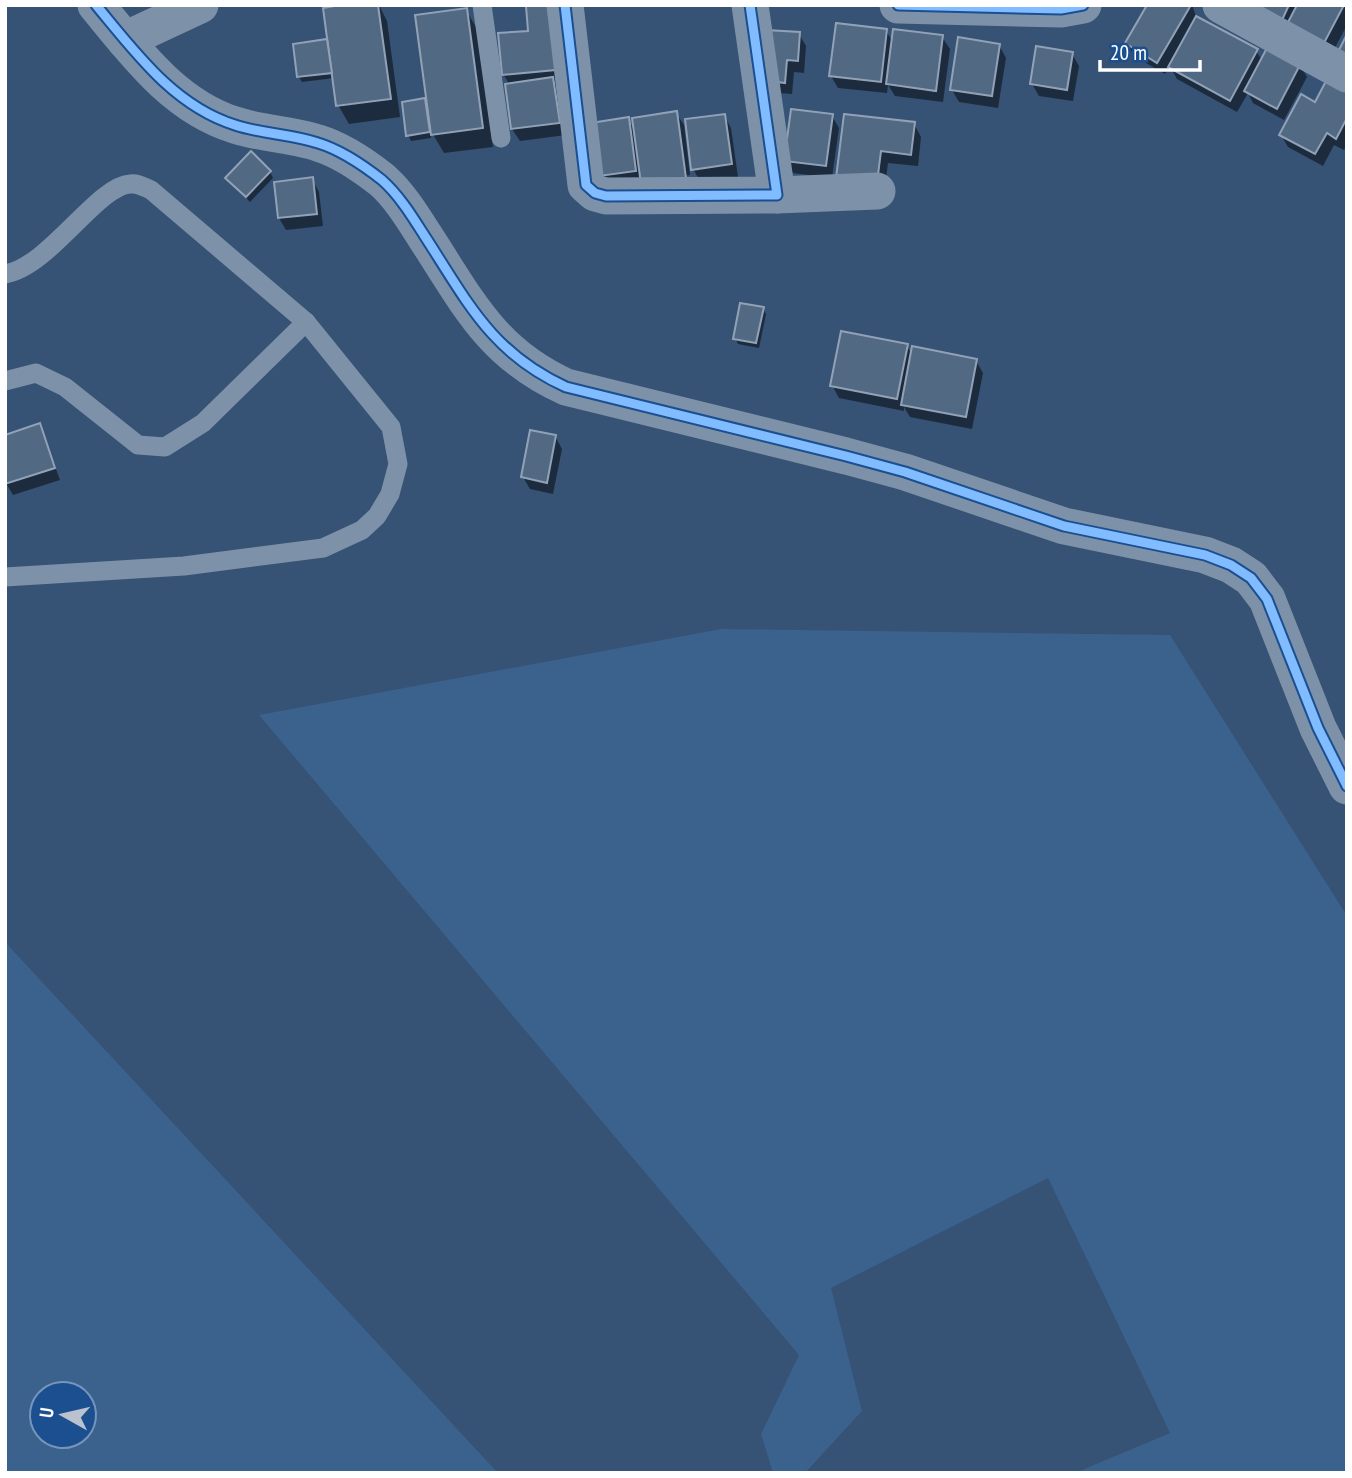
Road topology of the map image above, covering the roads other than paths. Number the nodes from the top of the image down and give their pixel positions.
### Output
1 (96, 5) edge
2 (200, 5) edge
3 (482, 5) edge
4 (565, 5) edge
5 (750, 5) edge
6 (898, 5) edge
7 (1083, 5) edge
8 (1221, 5) edge
9 (125, 40) junction
10 (1347, 74) edge
11 (501, 138) dead end
12 (877, 191) dead end
13 (777, 195) junction
14 (5, 274) edge
15 (306, 323) junction
16 (5, 382) edge
17 (6, 579) edge
18 (1347, 786) edge

1 - 9 street
2 - 9 street
3 - 11 lane
4 - 13 street
5 - 13 street
6 - 7 street
8 - 10 street
9 - 18 street
12 - 13 street
14 - 15 lane
15 - 16 lane
15 - 17 lane

